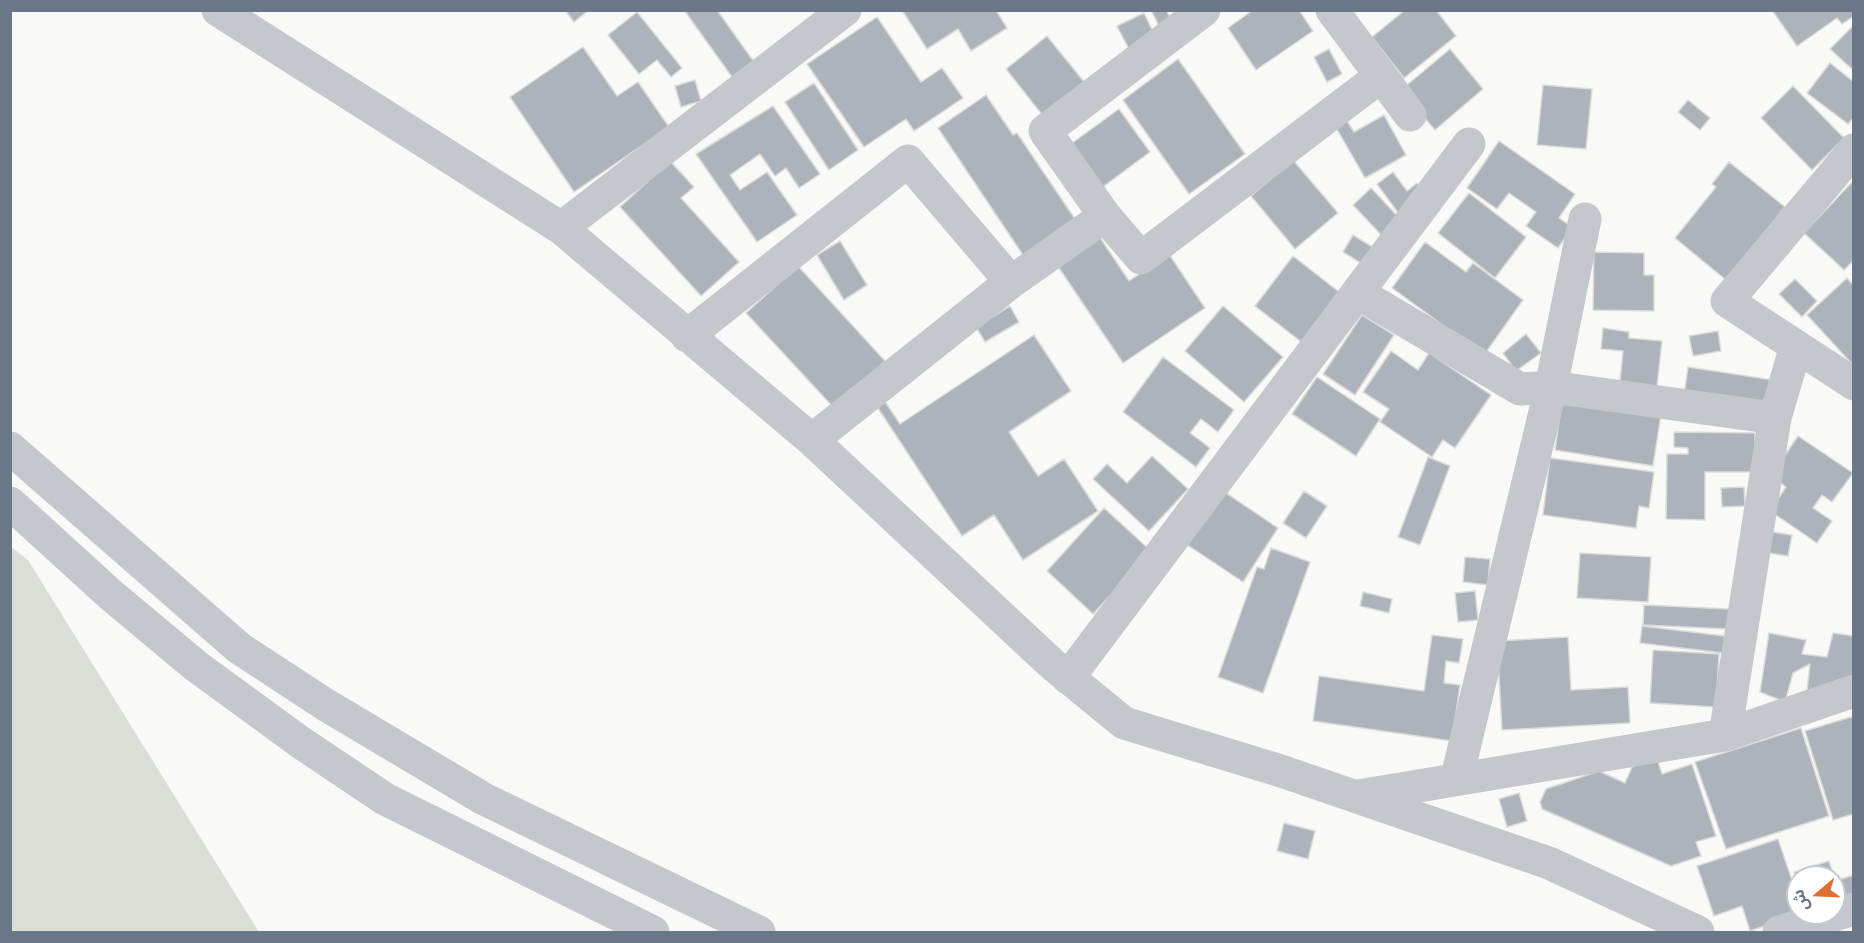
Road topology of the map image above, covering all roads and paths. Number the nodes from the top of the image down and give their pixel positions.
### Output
1 (218, 10) edge
2 (845, 10) edge
3 (1204, 10) edge
4 (1332, 10) edge
5 (1381, 76) junction
6 (1410, 115) dead end
7 (1469, 144) dead end
8 (1854, 150) edge
9 (1105, 216) junction
10 (1585, 219) dead end
11 (561, 228) junction
12 (1011, 282) junction
13 (1358, 292) junction
14 (687, 336) junction
15 (1796, 346) junction
16 (1854, 384) edge
17 (1551, 387) junction
18 (1775, 418) junction
19 (812, 441) junction
20 (10, 448) edge
21 (10, 503) edge
22 (1068, 678) junction
23 (1854, 691) edge
24 (1725, 735) junction
25 (1457, 777) junction
26 (1356, 796) junction
27 (1854, 909) edge
28 (653, 933) edge
29 (759, 933) edge
30 (1698, 933) edge
31 (1779, 933) edge

1 - 11 street
2 - 11 street
3 - 9 street
4 - 5 street
5 - 6 street
5 - 9 street
7 - 13 street
8 - 15 street
9 - 12 street
10 - 17 street
11 - 14 street
12 - 14 street
12 - 19 street
13 - 17 street
13 - 22 street
14 - 19 street
15 - 16 street
15 - 18 street
17 - 18 street
17 - 25 street
18 - 24 street
19 - 22 street
20 - 29 street
21 - 28 street
22 - 26 street
23 - 24 street
24 - 25 street
25 - 26 street
26 - 30 street
27 - 31 street

